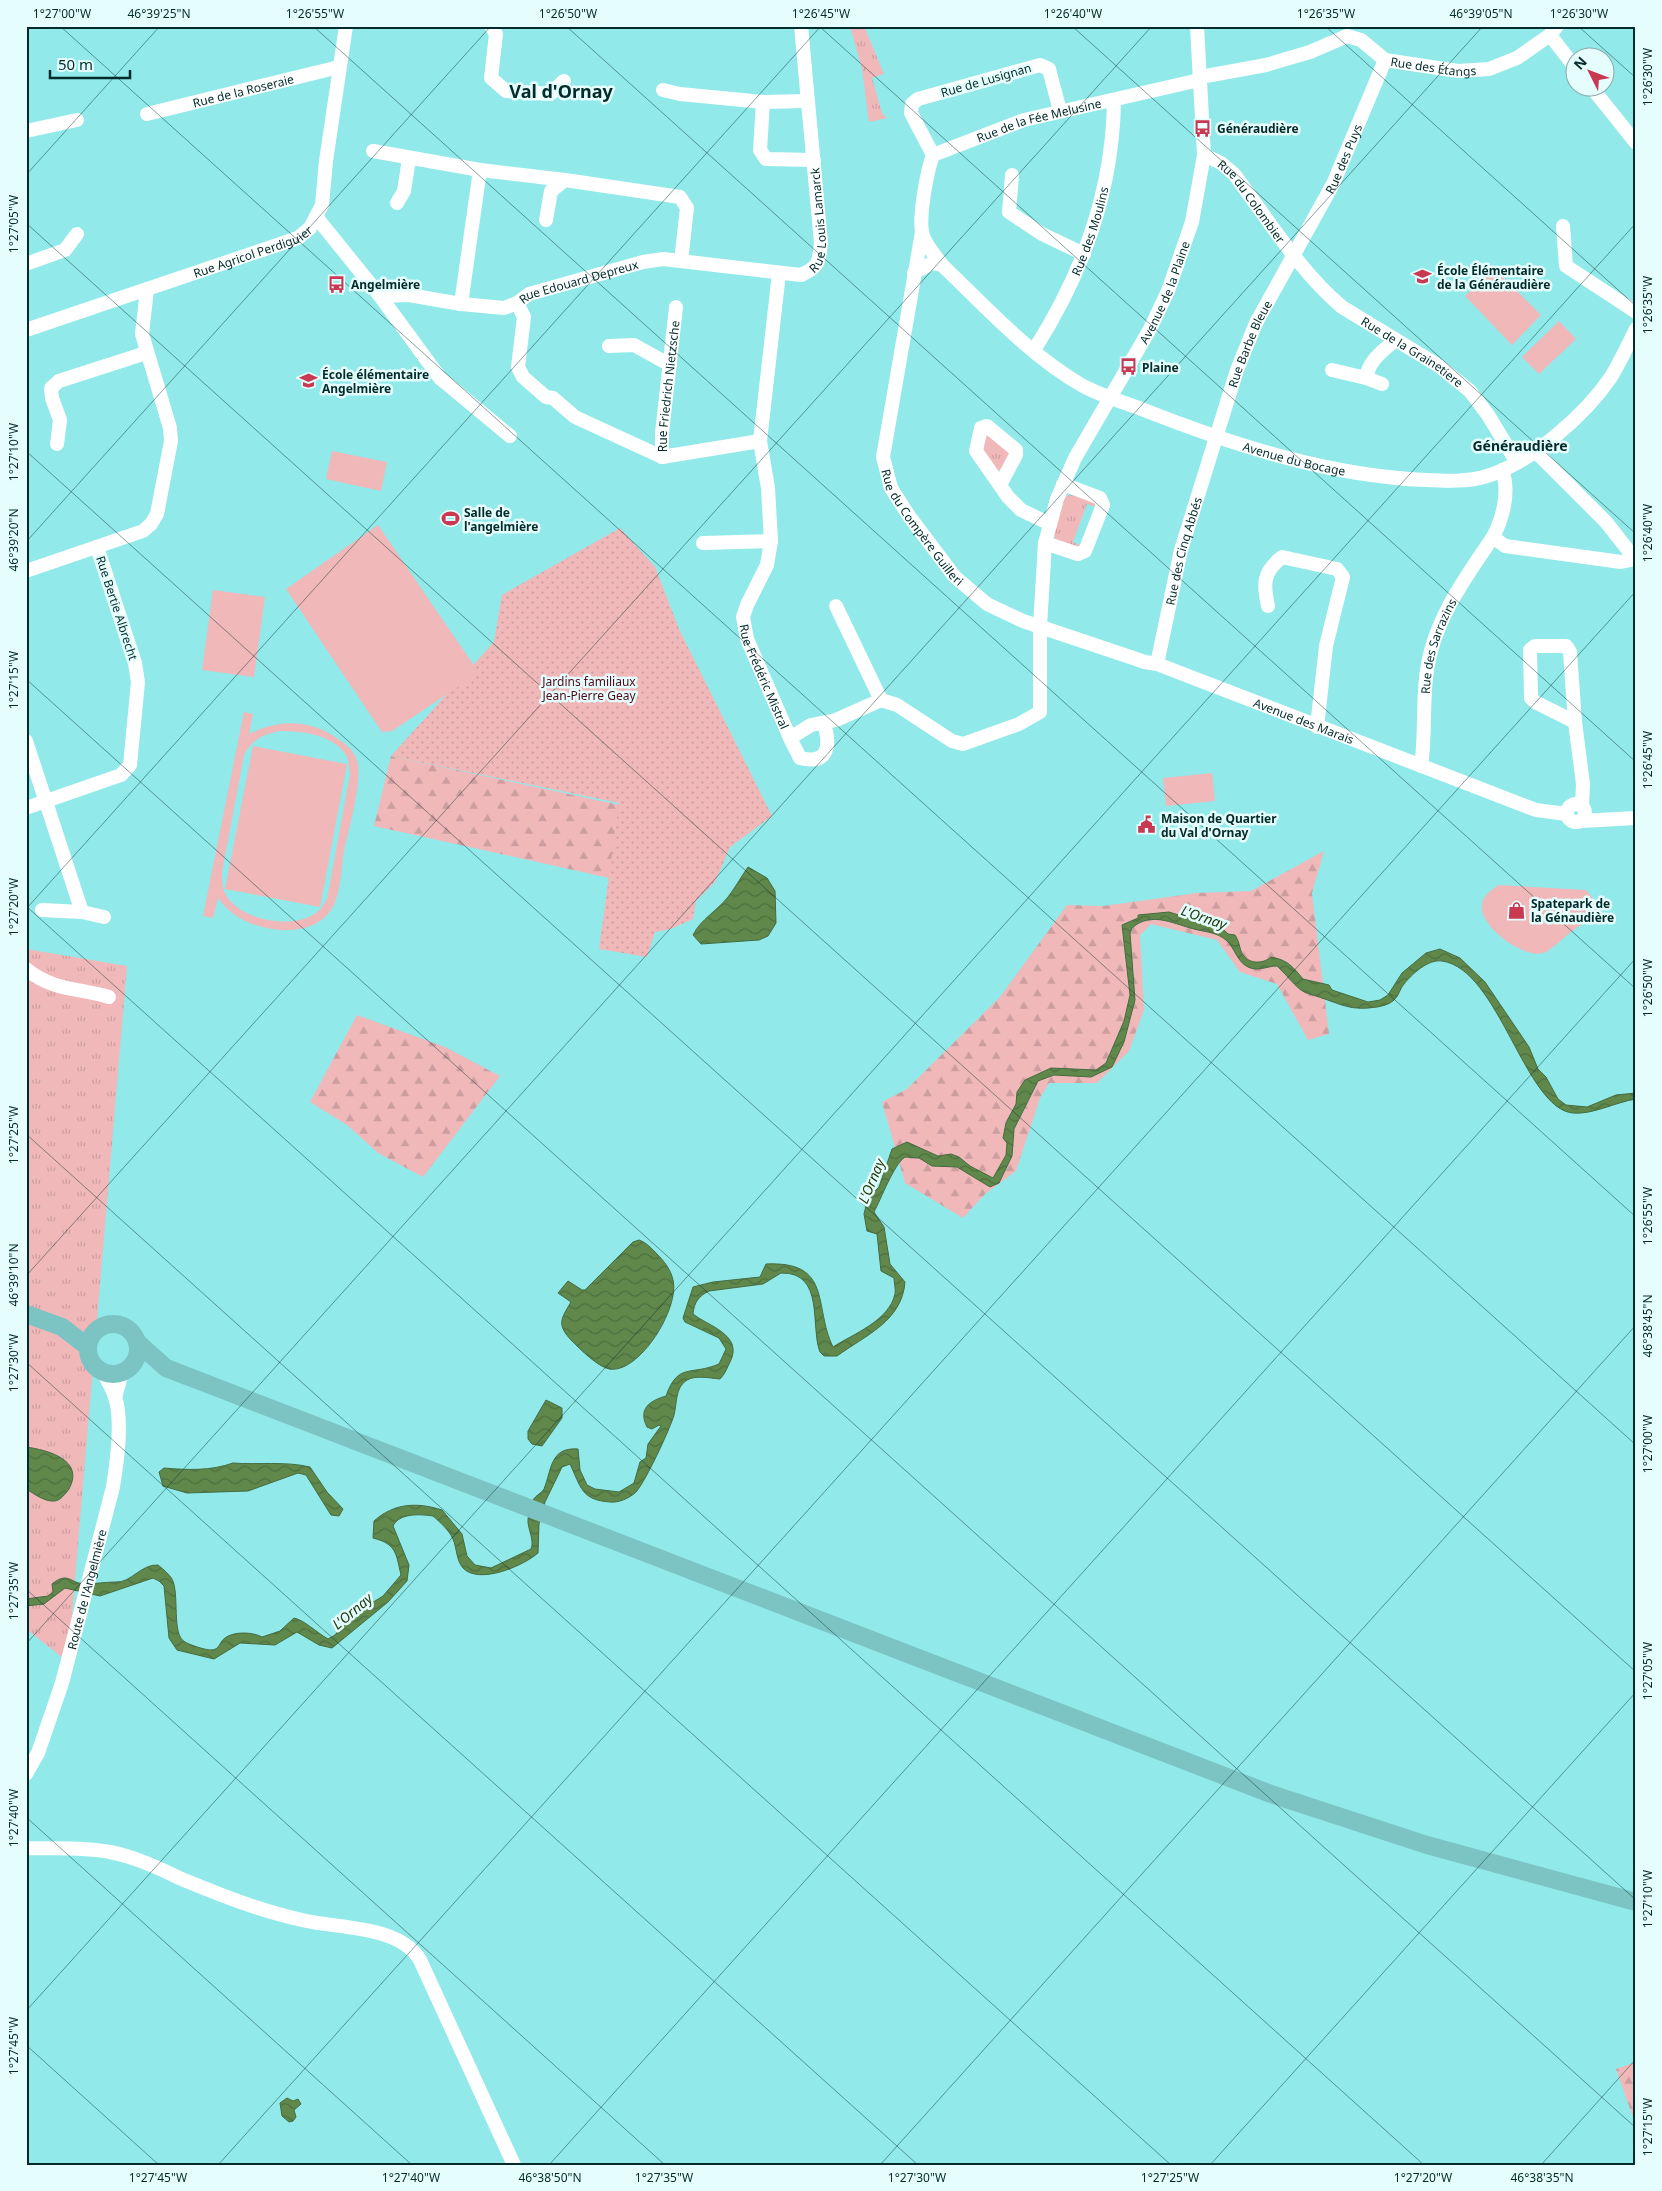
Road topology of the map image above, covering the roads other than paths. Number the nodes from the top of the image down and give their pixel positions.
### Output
1 (346, 26) edge
2 (491, 26) edge
3 (801, 26) edge
4 (1198, 26) edge
5 (1554, 31) edge
6 (1564, 48) edge
7 (1385, 60) junction
8 (339, 67) junction
9 (1201, 78) junction
10 (564, 81) dead end
11 (663, 90) dead end
12 (1600, 98) edge
13 (1114, 100) junction
14 (807, 101) junction
15 (764, 102) junction
16 (1060, 110) junction
17 (147, 114) dead end
18 (77, 120) dead end
19 (26, 131) edge
20 (1636, 143) edge
21 (373, 151) dead end
22 (933, 155) junction
23 (1204, 155) junction
24 (409, 159) junction
25 (814, 160) junction
26 (480, 170) junction
27 (1012, 175) dead end
28 (565, 180) junction
29 (397, 203) dead end
30 (318, 218) junction
31 (546, 220) dead end
32 (1563, 226) dead end
33 (922, 232) junction
34 (77, 234) dead end
35 (1084, 254) junction
36 (1295, 254) junction
37 (681, 261) junction
38 (26, 264) edge
39 (942, 265) junction
40 (779, 273) junction
41 (914, 273) junction
42 (147, 289) junction
43 (380, 296) junction
44 (517, 303) junction
45 (461, 304) junction
46 (676, 307) dead end
47 (1636, 312) edge
48 (1636, 329) edge
49 (26, 330) edge
50 (1395, 340) junction
51 (609, 346) dead end
52 (1034, 350) junction
53 (146, 353) junction
54 (670, 364) junction
55 (1332, 370) dead end
56 (1366, 378) junction
57 (1382, 384) dead end
58 (1110, 398) junction
59 (510, 436) dead end
60 (1215, 438) junction
61 (760, 441) junction
62 (57, 444) dead end
63 (1535, 450) junction
64 (662, 457) junction
65 (1516, 461) junction
66 (1502, 470) junction
67 (1063, 484) junction
68 (1000, 485) dead end
69 (1050, 524) junction
70 (1493, 538) junction
71 (771, 541) junction
72 (703, 543) dead end
73 (1045, 543) junction
74 (96, 547) junction
75 (1635, 560) edge
76 (26, 570) edge
77 (836, 606) dead end
78 (1268, 606) dead end
79 (1040, 626) junction
80 (1157, 664) junction
81 (881, 700) junction
82 (1575, 722) junction
83 (824, 724) junction
84 (1317, 727) junction
85 (790, 738) junction
86 (26, 741) edge
87 (1421, 766) junction
88 (47, 801) junction
89 (26, 808) edge
90 (1577, 812) junction
91 (1636, 818) edge
92 (42, 910) dead end
93 (82, 912) junction
94 (104, 917) dead end
95 (26, 969) edge
96 (110, 997) dead end
97 (26, 1314) edge
98 (62, 1327) junction
99 (98, 1329) junction
100 (137, 1342) junction
101 (88, 1347) junction
102 (166, 1368) junction
103 (126, 1369) junction
104 (103, 1372) junction
105 (115, 1398) junction
106 (26, 1774) edge
107 (26, 1848) edge
108 (1636, 1902) edge
109 (514, 2165) edge

1 - 8 street, Rue Agricol Perdiguier
2 - 10 street
3 - 14 street, Rue Louis Lamarck
4 - 9 street, Avenue de la Plaine
5 - 6 street
5 - 7 street, Rue des Étangs
7 - 9 street, Rue des Étangs
7 - 36 street, Rue des Puys
8 - 17 street, Rue de la Roseraie
8 - 30 street, Rue Agricol Perdiguier
9 - 13 street, Rue de la Fée Melusine
9 - 23 street, Avenue de la Plaine
11 - 15 street
12 - 20 street
13 - 16 street, Rue de la Fée Melusine
13 - 35 street, Rue des Moulins
14 - 15 street
14 - 25 street, Rue Louis Lamarck
15 - 25 street
16 - 22 street, Rue de la Fée Melusine
16 - 22 street, Rue de Lusignan
18 - 19 street
21 - 24 street
22 - 33 street
23 - 36 street, Rue du Colombier
23 - 58 street, Avenue de la Plaine
24 - 26 street
24 - 29 street
25 - 40 street, Rue Louis Lamarck
26 - 28 street
26 - 45 street
27 - 35 street
28 - 31 street
28 - 37 street
30 - 42 street, Rue Agricol Perdiguier
30 - 43 street
32 - 47 street
33 - 39 street, Avenue du Bocage
33 - 41 street, Rue du Compère Guilleri
34 - 38 street
35 - 52 street, Rue des Moulins
36 - 50 street, Rue de la Grainetiere
36 - 60 street, Rue Barbe Bleue
37 - 40 street, Rue Edouard Depreux
37 - 44 street, Rue Edouard Depreux
39 - 41 street
39 - 52 street, Avenue du Bocage
40 - 61 street
41 - 79 street, Rue du Compère Guilleri
42 - 49 street, Rue Agricol Perdiguier
42 - 53 street
43 - 45 street, Rue Edouard Depreux
43 - 59 street
44 - 45 street, Rue Edouard Depreux
44 - 64 street
46 - 54 street, Rue Friedrich Nietzsche
48 - 63 street, Avenue du Bocage
50 - 56 street
50 - 65 street, Rue de la Grainetiere
51 - 54 street
52 - 58 street, Avenue du Bocage
53 - 62 street
53 - 74 street
54 - 64 street, Rue Friedrich Nietzsche
55 - 56 street
56 - 57 street
58 - 60 street, Avenue du Bocage
58 - 67 street, Avenue de la Plaine
60 - 66 street, Avenue du Bocage
60 - 80 street, Rue des Cinq Abbés
61 - 64 street, Rue Friedrich Nietzsche
61 - 71 street, Rue Frédéric Mistral
63 - 65 street, Avenue du Bocage
63 - 75 street
65 - 66 street, Avenue du Bocage
66 - 70 street, Rue des Sarrazins
67 - 69 street, Avenue de la Plaine
67 - 73 street
68 - 69 street
69 - 73 street, Avenue de la Plaine
70 - 75 street
70 - 87 street, Rue des Sarrazins
71 - 72 street
71 - 85 street, Rue Frédéric Mistral
73 - 79 street, Avenue de la Plaine
74 - 76 street
74 - 88 street, Rue Bertie Albrecht
77 - 81 street
78 - 84 street
79 - 80 street, Avenue des Marais
79 - 81 street, Avenue de la Plaine
80 - 84 street, Avenue des Marais
81 - 83 street
82 - 82 street
82 - 90 street
83 - 85 street
83 - 85 street
84 - 87 street, Avenue des Marais
86 - 88 street
87 - 90 street, Avenue des Marais
88 - 89 street, Rue Bertie Albrecht
88 - 93 street
90 - 91 street, Avenue des Marais
92 - 93 street
93 - 94 street
95 - 96 street
97 - 98 main road
98 - 99 main road
98 - 101 main road
99 - 100 main road
99 - 101 main road
100 - 102 main road
100 - 103 main road
101 - 104 main road
102 - 103 main road
102 - 108 main road
103 - 104 main road
103 - 105 street, Route de l'Angelmière
104 - 105 street, Route de l'Angelmière
105 - 106 street, Route de l'Angelmière
107 - 109 street

